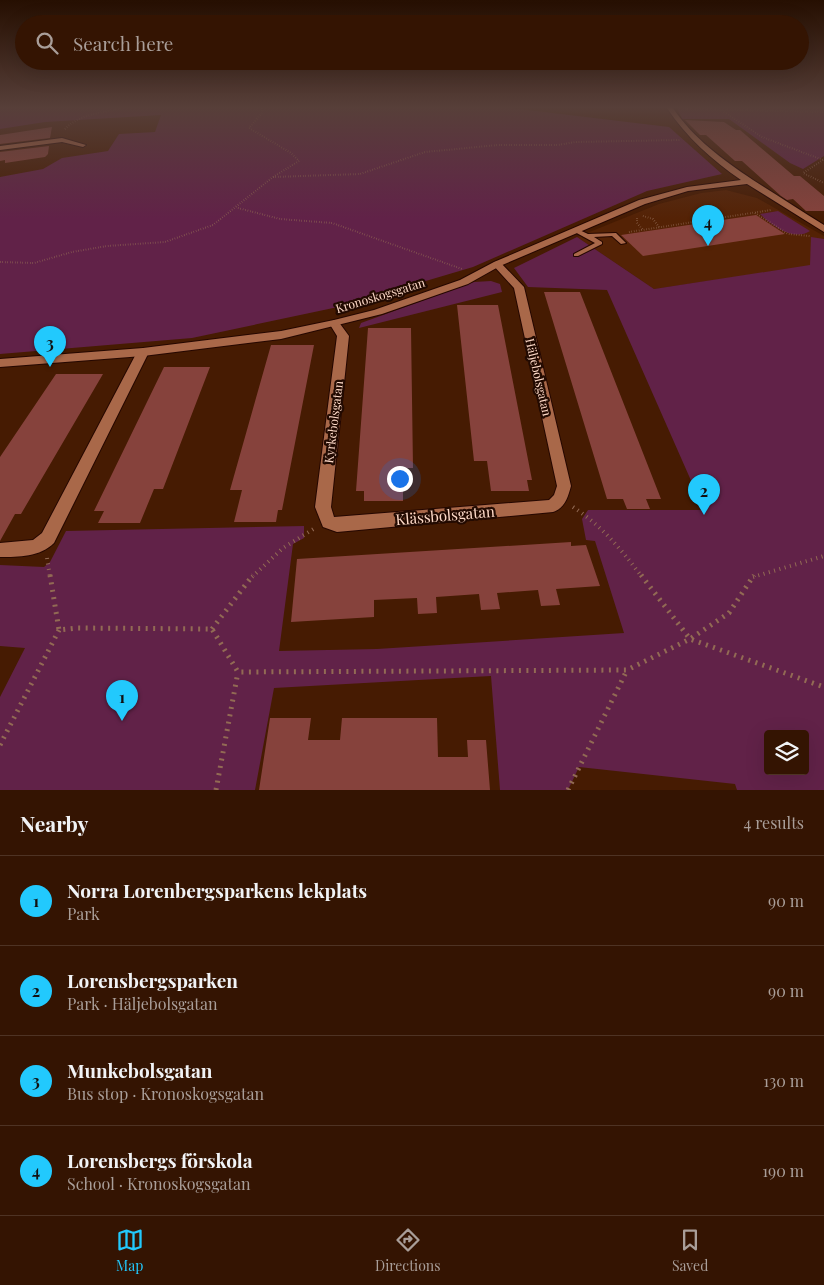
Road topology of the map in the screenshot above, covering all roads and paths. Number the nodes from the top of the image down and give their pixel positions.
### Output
1 (24, 145) edge
2 (277, 145) edge
3 (559, 145) edge
4 (701, 145) edge
5 (783, 145) edge
6 (0, 148) edge
7 (824, 160) edge
8 (273, 177) junction
9 (750, 181) junction
10 (824, 182) edge
11 (238, 207) junction
12 (774, 209) dead end
13 (754, 213) junction
14 (659, 228) junction
15 (824, 229) edge
16 (575, 230) junction
17 (643, 230) junction
18 (614, 234) junction
19 (586, 236) junction
20 (816, 236) dead end
21 (623, 243) dead end
22 (576, 255) dead end
23 (0, 262) edge
24 (496, 264) junction
25 (477, 274) junction
26 (334, 323) junction
27 (143, 352) junction
28 (0, 363) edge
29 (560, 498) junction
30 (328, 522) junction
31 (43, 544) junction
32 (0, 550) edge
33 (824, 556) edge
34 (59, 630) junction
35 (212, 630) junction
36 (690, 639) junction
37 (627, 670) junction
38 (238, 672) junction
39 (824, 687) edge
40 (0, 745) edge
41 (216, 790) edge
42 (568, 790) edge

1 - 6 street
2 - 8 path
3 - 8 path
4 - 9 street
5 - 7 path
7 - 10 path
8 - 11 path
9 - 15 street
9 - 16 street, Kronoskogsgatan
11 - 23 path
11 - 25 path
12 - 13 path
13 - 14 path
13 - 20 path
14 - 17 path
14 - 17 path
16 - 19 lane
16 - 24 street, Kronoskogsgatan
17 - 18 path
18 - 19 lane
18 - 21 lane
19 - 22 lane
24 - 25 street, Kronoskogsgatan
24 - 29 street, Häljebolsgatan
25 - 26 street, Kronoskogsgatan
26 - 27 street, Kronoskogsgatan
26 - 30 street, Kyrkebolsgatan
27 - 28 street, Kronoskogsgatan
27 - 31 street
29 - 30 street, Klässbolsgatan
29 - 36 path
30 - 35 path
31 - 32 street
31 - 34 path
33 - 36 path
34 - 35 path
34 - 40 path
35 - 38 path
36 - 37 path
36 - 39 path
37 - 38 path
37 - 42 path
38 - 41 path

